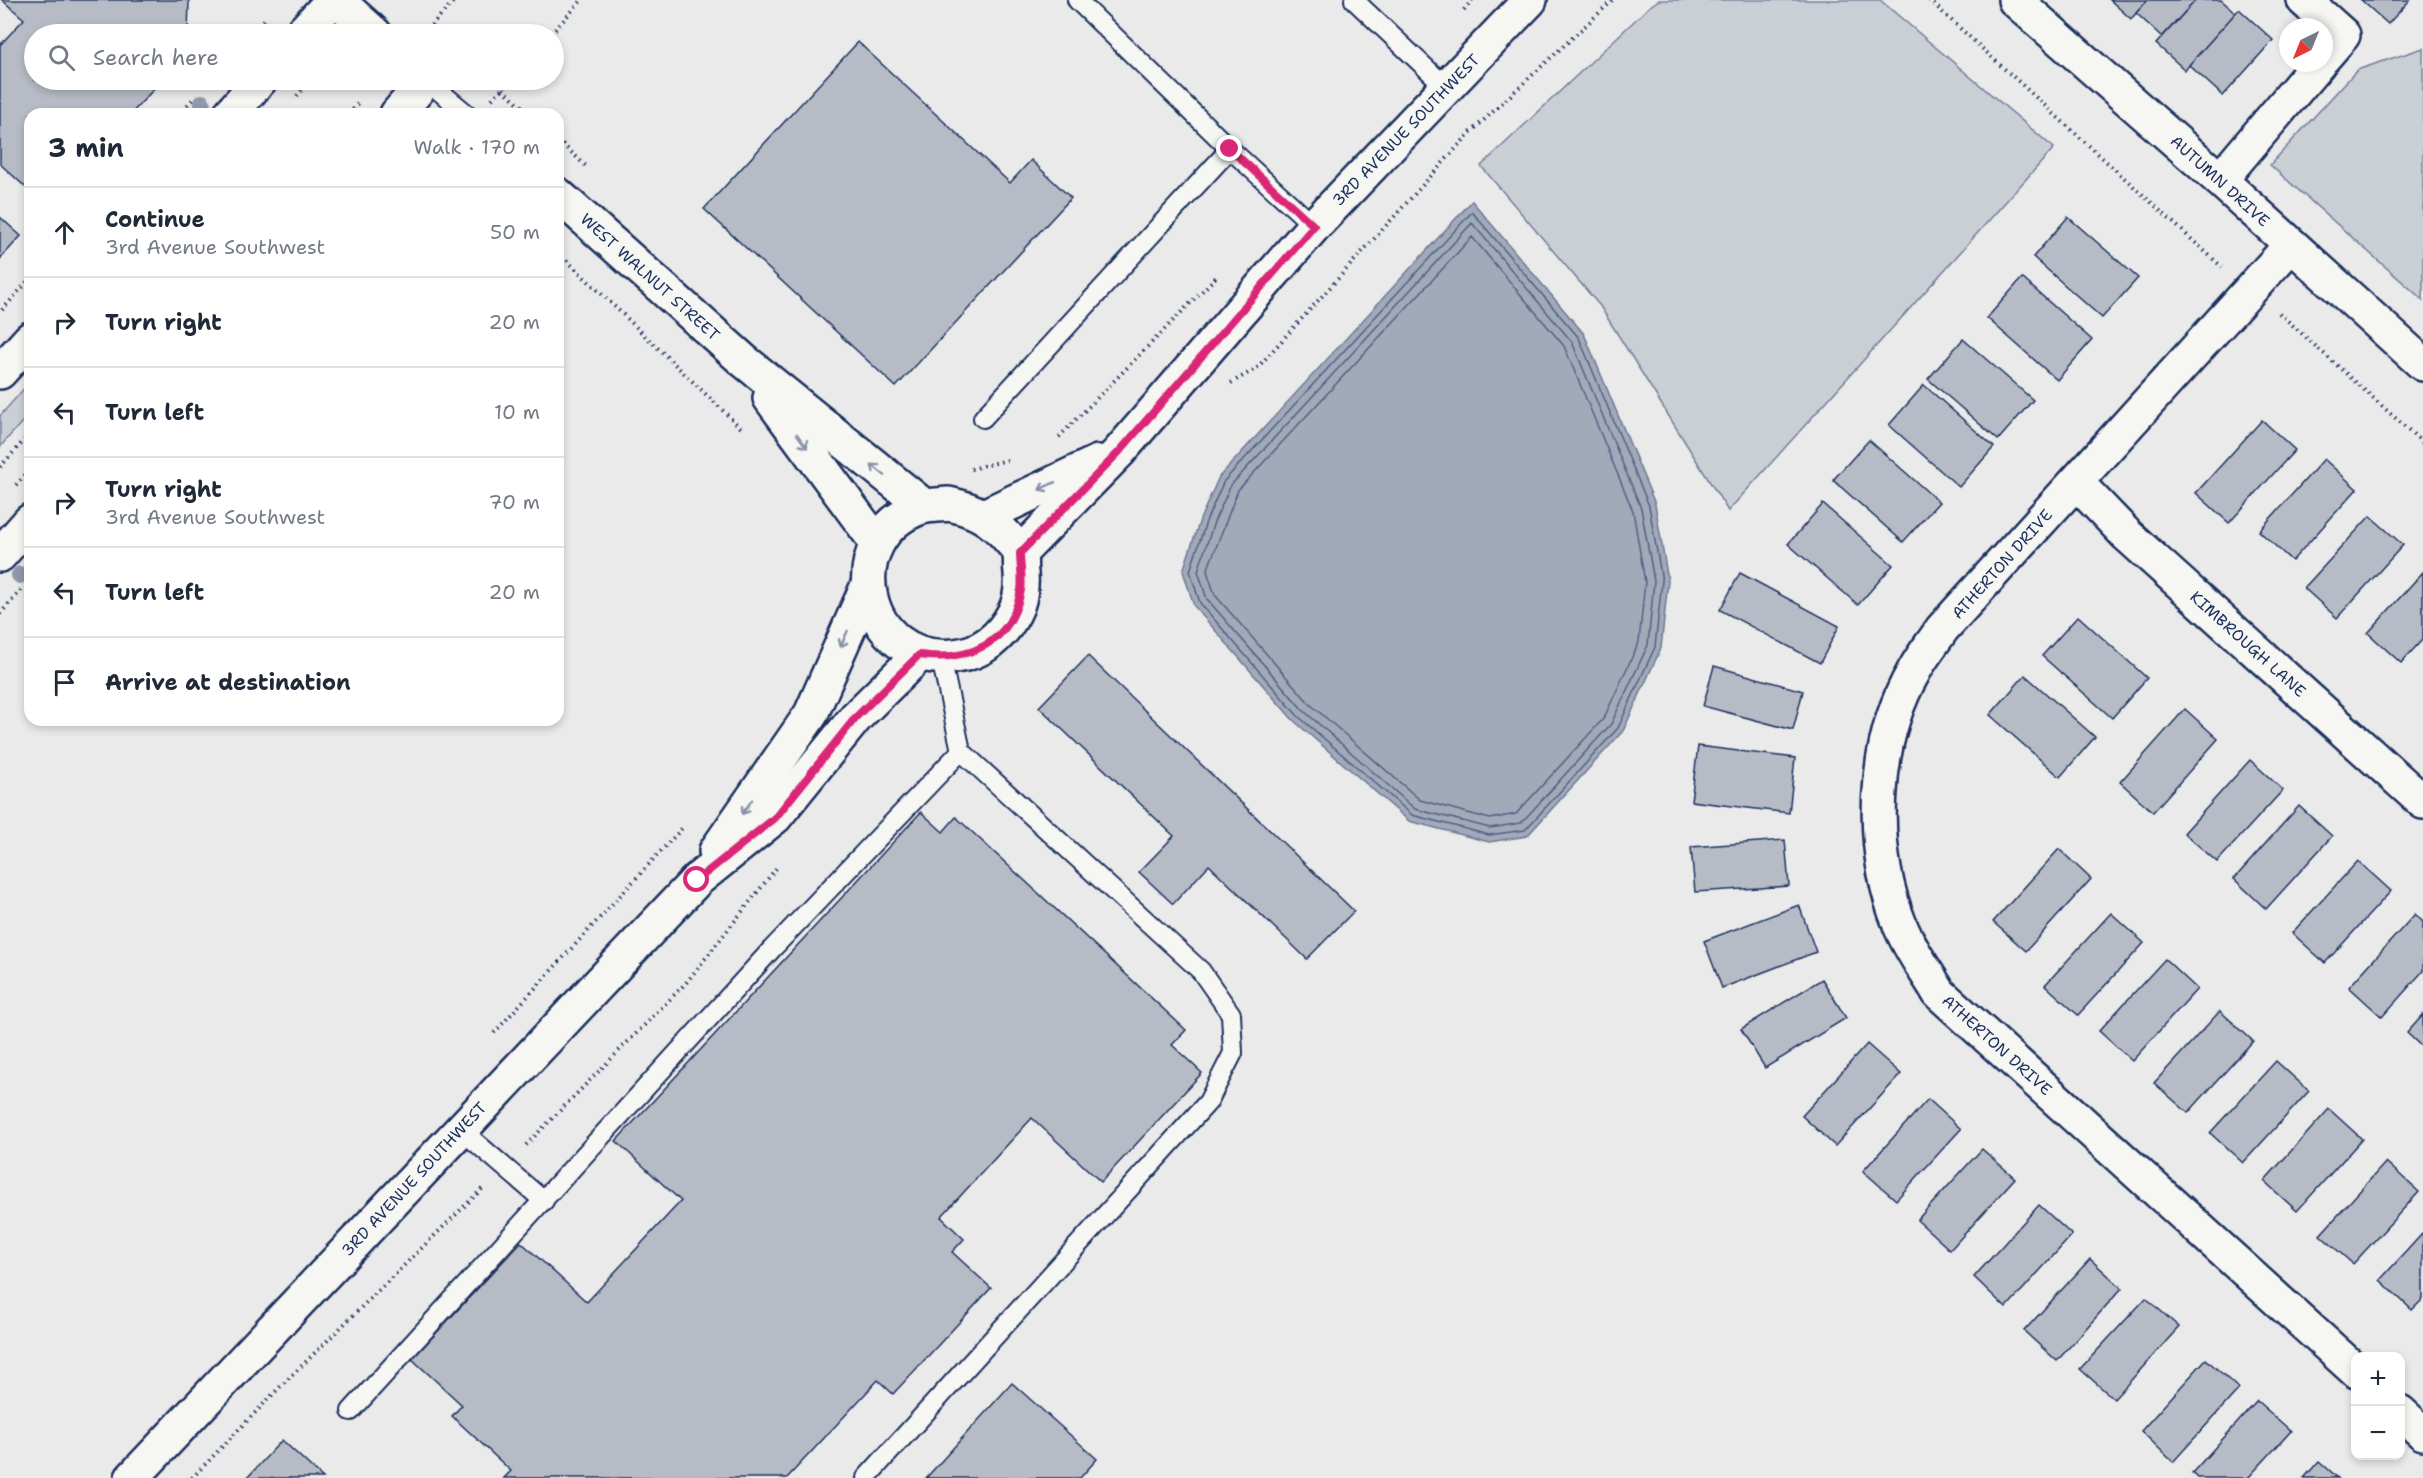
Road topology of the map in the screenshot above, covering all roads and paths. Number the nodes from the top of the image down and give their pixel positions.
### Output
1 (335, 0) edge
2 (455, 0) edge
3 (582, 0) edge
4 (1077, 0) edge
5 (1354, 0) edge
6 (1530, 0) edge
7 (1613, 0) edge
8 (1929, 0) edge
9 (2015, 0) edge
10 (2304, 0) edge
11 (2324, 18) edge
12 (311, 24) edge
13 (363, 24) edge
14 (432, 24) edge
15 (560, 24) edge
16 (2333, 26) edge
17 (2333, 47) edge
18 (2311, 72) edge
19 (1446, 87) junction
20 (252, 90) edge
21 (417, 90) edge
22 (438, 90) edge
23 (503, 90) edge
24 (235, 108) edge
25 (402, 108) edge
26 (460, 108) edge
27 (523, 108) edge
28 (1230, 149) junction
29 (2220, 180) junction
30 (564, 200) edge
31 (1314, 226) junction
32 (2291, 245) junction
33 (564, 258) edge
34 (2220, 266) dead end
35 (1222, 271) dead end
36 (24, 286) edge
37 (0, 313) edge
38 (2285, 319) dead end
39 (24, 346) edge
40 (742, 360) junction
41 (2423, 364) edge
42 (0, 372) edge
43 (1228, 386) dead end
44 (983, 418) dead end
45 (744, 430) dead end
46 (24, 441) edge
47 (1054, 442) dead end
48 (2423, 443) edge
49 (1119, 452) junction
50 (1017, 458) dead end
51 (0, 467) edge
52 (966, 471) dead end
53 (2076, 482) junction
54 (924, 507) junction
55 (984, 516) junction
56 (24, 528) edge
57 (877, 543) junction
58 (1020, 553) junction
59 (0, 555) edge
60 (868, 585) junction
61 (24, 587) edge
62 (0, 614) edge
63 (930, 656) junction
64 (961, 751) junction
65 (2423, 802) edge
66 (687, 823) dead end
67 (781, 862) dead end
68 (697, 880) junction
69 (494, 1033) dead end
70 (460, 1129) junction
71 (504, 1167) junction
72 (544, 1201) junction
73 (2351, 1367) edge
74 (351, 1411) dead end
75 (2405, 1417) edge
76 (2423, 1433) edge
77 (132, 1478) edge
78 (192, 1478) edge
79 (866, 1478) edge

1 - 12 street
1 - 13 street
2 - 14 path
3 - 15 path
4 - 28 lane
5 - 19 lane
6 - 19 street, 3RD AVENUE SOUTHWEST
7 - 43 path
8 - 34 path
9 - 29 street, AUTUMN DRIVE
10 - 11 street
16 - 17 street
18 - 29 street
19 - 31 street, 3RD AVENUE SOUTHWEST
20 - 24 street
21 - 25 street
22 - 26 lane
23 - 27 path
28 - 31 lane
28 - 44 lane
29 - 32 street, AUTUMN DRIVE
30 - 40 street, WEST WALNUT STREET
31 - 49 street, 3RD AVENUE SOUTHWEST
32 - 41 street, AUTUMN DRIVE
32 - 53 street, ATHERTON DRIVE
33 - 45 path
35 - 47 path
36 - 37 path
38 - 48 path
39 - 42 street
54 -> 40 street, WEST WALNUT STREET
40 -> 57 street, WEST WALNUT STREET
46 - 51 path
49 -> 55 street, 3RD AVENUE SOUTHWEST
49 - 58 street, 3RD AVENUE SOUTHWEST
50 - 52 path
53 - 65 street, KIMBROUGH LANE
53 - 73 street, ATHERTON DRIVE
54 - 55 street
54 - 57 street
55 - 58 street
56 - 59 street
57 - 60 street
58 - 63 street
60 - 63 street
60 -> 68 street, 3RD AVENUE SOUTHWEST
61 - 62 path
63 - 64 lane
63 - 68 street, 3RD AVENUE SOUTHWEST
64 - 72 lane
64 - 79 lane
66 - 69 path
67 - 71 path
68 - 70 street, 3RD AVENUE SOUTHWEST
70 - 71 lane
70 - 77 street, 3RD AVENUE SOUTHWEST
71 - 72 lane
71 - 78 path
72 - 74 lane
75 - 76 street

